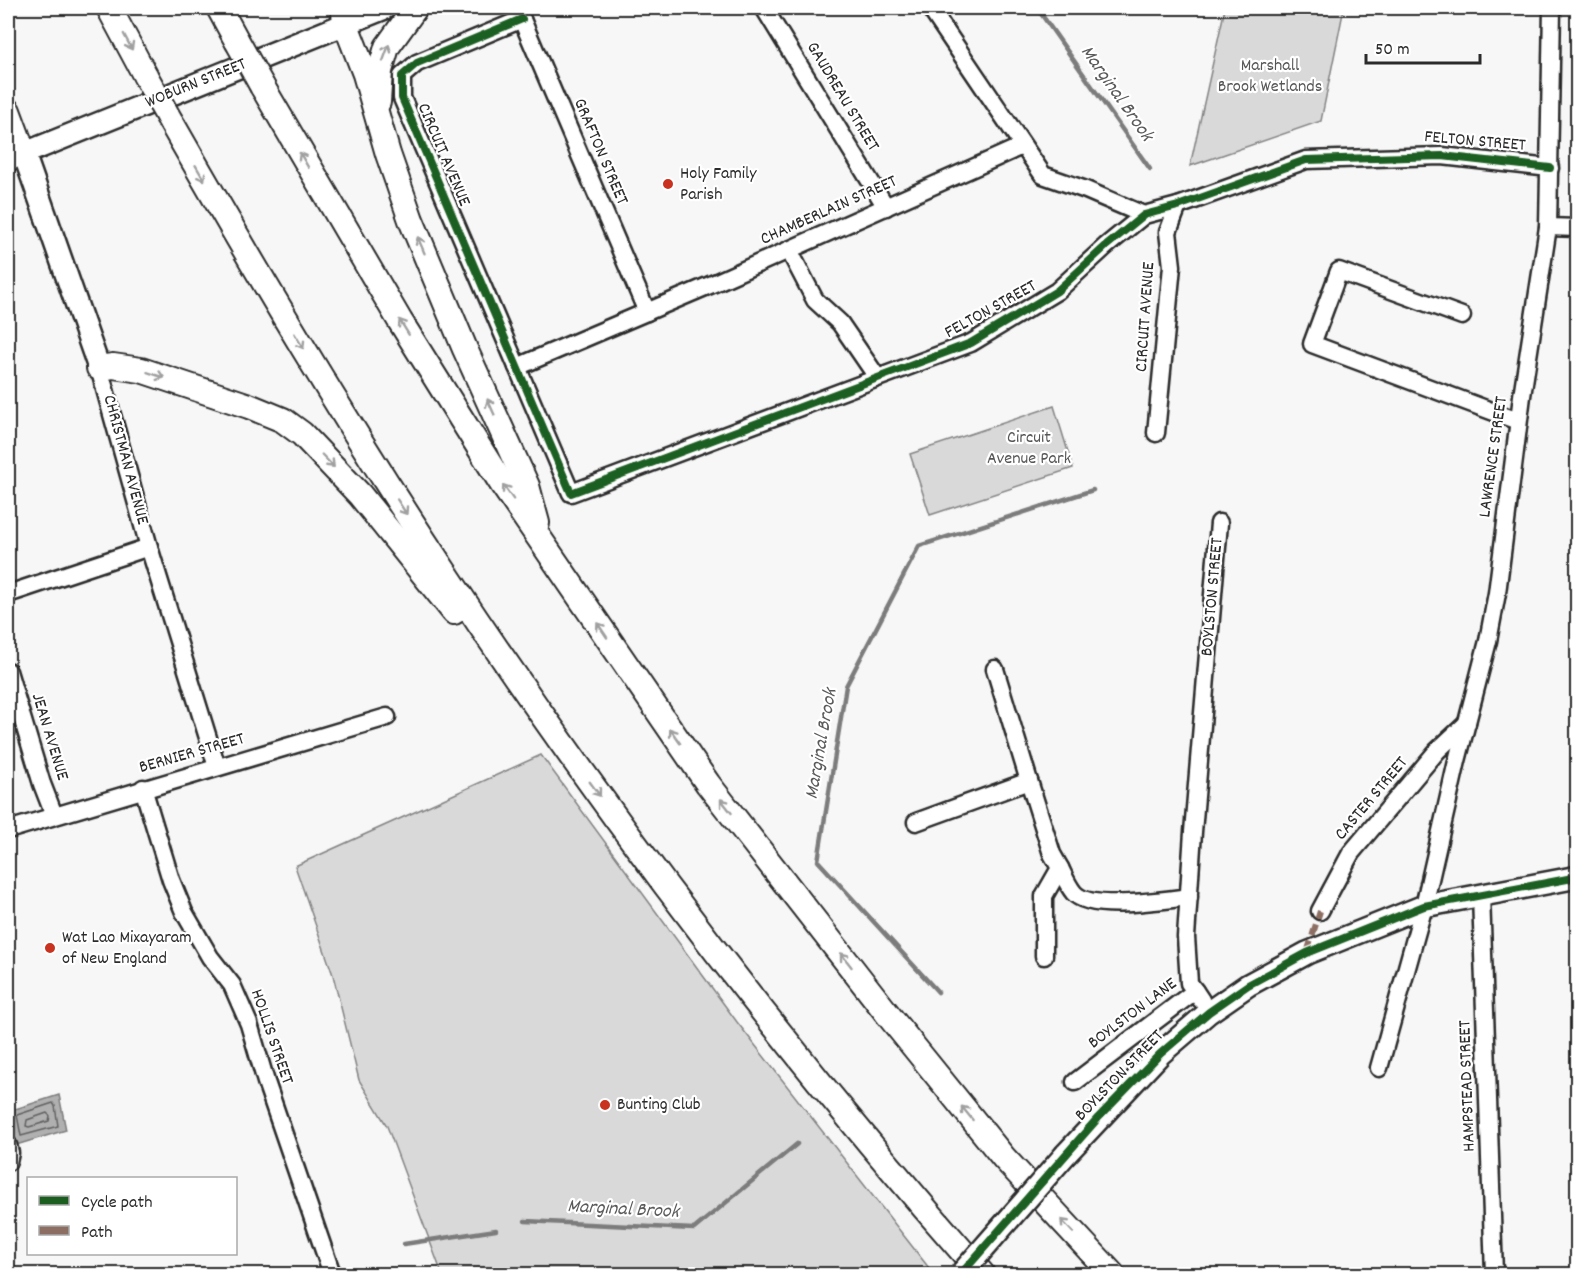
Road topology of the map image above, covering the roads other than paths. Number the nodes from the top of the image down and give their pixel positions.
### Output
1 (110, 8) edge
2 (219, 8) edge
3 (385, 8) edge
4 (415, 8) edge
5 (764, 8) edge
6 (930, 8) edge
7 (1552, 8) edge
8 (520, 13) edge
9 (345, 16) edge
10 (8, 111) edge
11 (382, 131) junction
12 (1022, 146) junction
13 (16, 157) edge
14 (1550, 168) junction
15 (1178, 206) junction
16 (886, 207) junction
17 (1144, 215) junction
18 (1548, 227) junction
19 (1578, 228) edge
20 (789, 250) junction
21 (647, 312) junction
22 (1462, 316) dead end
23 (517, 367) junction
24 (99, 368) junction
25 (877, 377) junction
26 (1518, 422) junction
27 (1156, 433) dead end
28 (1219, 523) dead end
29 (542, 540) junction
30 (149, 548) junction
31 (8, 594) edge
32 (996, 669) dead end
33 (8, 671) edge
34 (387, 717) dead end
35 (1467, 723) junction
36 (570, 754) junction
37 (217, 767) junction
38 (1029, 781) junction
39 (143, 788) junction
40 (54, 814) junction
41 (916, 822) dead end
42 (8, 830) edge
43 (1060, 868) junction
44 (1578, 877) edge
45 (1481, 895) junction
46 (1189, 897) junction
47 (1424, 906) junction
48 (1320, 911) dead end
49 (1044, 956) dead end
50 (1195, 991) junction
51 (1209, 1012) junction
52 (1378, 1068) dead end
53 (1075, 1082) dead end
54 (8, 1144) edge
55 (8, 1162) edge
56 (332, 1275) edge
57 (961, 1275) edge
58 (982, 1275) edge
59 (1112, 1275) edge
60 (1494, 1275) edge

1 -> 36 highway, bridge
29 -> 2 highway, bridge
3 - 9 main road, WOBURN STREET
11 -> 4 highway
5 - 16 street, GAUDREAU STREET
6 - 12 street
7 - 14 street, LAWRENCE STREET
8 - 21 street, GRAFTON STREET
8 - 23 street, CIRCUIT AVENUE
9 - 11 highway
9 - 13 main road, WOBURN STREET
10 - 13 highway
29 -> 11 highway
12 - 16 street, CHAMBERLAIN STREET
12 - 17 street
13 - 24 main road, CHRISTMAN AVENUE
14 - 15 street, FELTON STREET
14 - 18 street, LAWRENCE STREET
15 - 17 street, FELTON STREET
15 - 27 street, CIRCUIT AVENUE
16 - 20 street, CHAMBERLAIN STREET
17 - 25 street, FELTON STREET
18 - 19 street
18 - 26 street, LAWRENCE STREET
20 - 21 street, CHAMBERLAIN STREET
20 - 25 street
21 - 23 street, CHAMBERLAIN STREET
22 - 26 street
23 - 25 street, FELTON STREET
24 - 30 street, CHRISTMAN AVENUE
24 -> 36 highway
26 - 35 street, LAWRENCE STREET
28 - 46 street, BOYLSTON STREET
59 -> 29 highway
30 - 31 street
30 - 37 street, CHRISTMAN AVENUE
32 - 38 street
33 - 40 street, JEAN AVENUE
34 - 37 street, BERNIER STREET
35 - 47 street, LAWRENCE STREET
35 - 48 street, CASTER STREET
36 -> 58 highway
37 - 39 street, BERNIER STREET
38 - 41 street
38 - 43 street
39 - 40 street, BERNIER STREET
39 - 56 street, HOLLIS STREET
40 - 42 street, BERNIER STREET
43 - 46 street
43 - 49 street
44 - 45 main road, BOYLSTON STREET
45 - 47 main road, BOYLSTON STREET
45 - 60 street, HAMPSTEAD STREET
46 - 50 street, BOYLSTON STREET
47 - 51 main road, BOYLSTON STREET
47 - 52 street, LAWRENCE STREET
50 - 51 street, BOYLSTON LANE
50 - 53 street, BOYLSTON LANE
51 - 57 main road, BOYLSTON STREET, bridge
54 - 55 street

